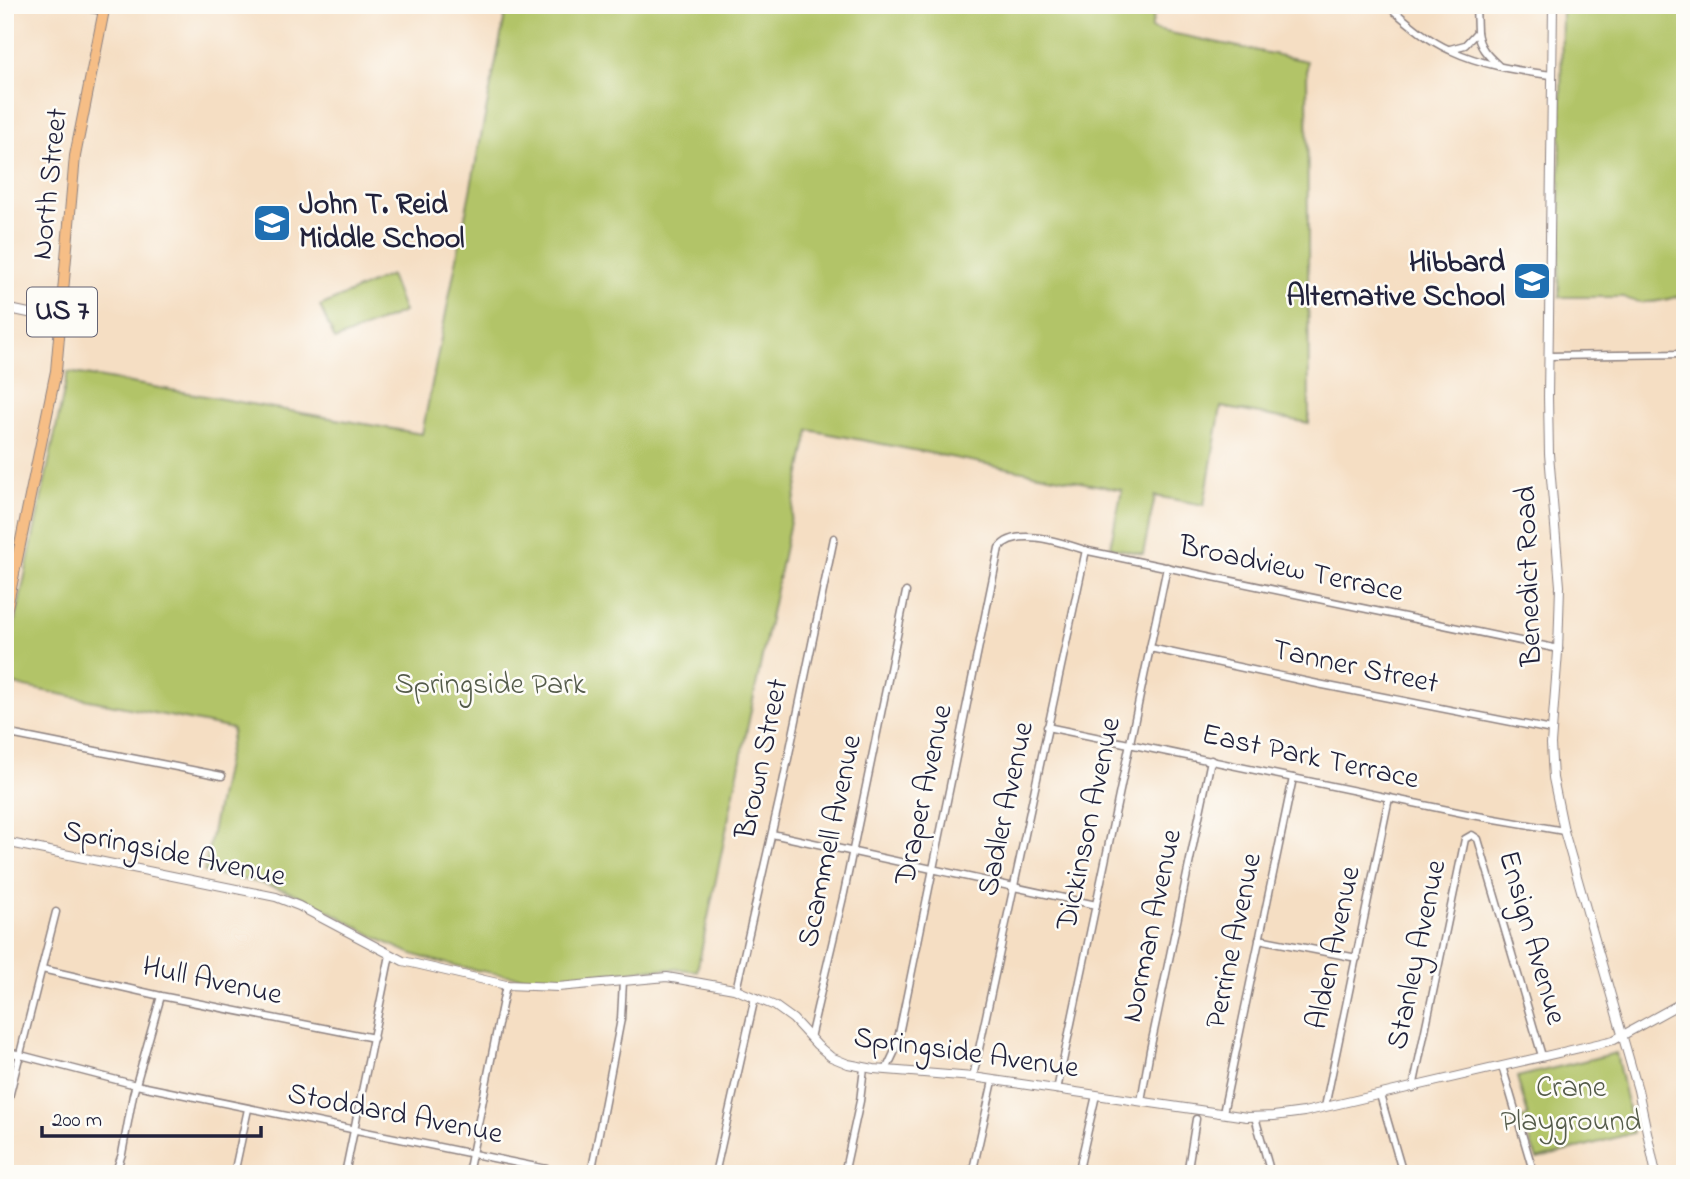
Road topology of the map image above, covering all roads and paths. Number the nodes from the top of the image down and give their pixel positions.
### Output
1 (72, 5) edge
2 (1387, 5) edge
3 (1476, 5) edge
4 (1553, 5) edge
5 (104, 8) edge
6 (1477, 32) junction
7 (1448, 50) junction
8 (1499, 67) junction
9 (1552, 75) junction
10 (5, 308) edge
11 (62, 320) junction
12 (1685, 354) edge
13 (1549, 356) junction
14 (1015, 537) joint
15 (834, 538) dead end
16 (1086, 550) junction
17 (1167, 567) junction
18 (906, 592) dead end
19 (5, 617) edge
20 (1150, 648) junction
21 (1559, 649) junction
22 (1047, 727) junction
23 (1552, 730) junction
24 (5, 733) edge
25 (1130, 744) junction
26 (1211, 760) junction
27 (222, 776) dead end
28 (1293, 778) junction
29 (1389, 799) junction
30 (1564, 831) junction
31 (772, 834) junction
32 (1472, 835) joint
33 (5, 842) edge
34 (852, 853) junction
35 (933, 869) junction
36 (1014, 886) junction
37 (1096, 905) junction
38 (56, 912) dead end
39 (1259, 939) junction
40 (390, 955) junction
41 (1357, 958) junction
42 (42, 969) junction
43 (623, 981) junction
44 (506, 985) junction
45 (736, 990) junction
46 (161, 996) junction
47 (755, 997) junction
48 (1685, 1001) edge
49 (1622, 1037) junction
50 (374, 1038) junction
51 (810, 1038) junction
52 (5, 1051) edge
53 (19, 1055) junction
54 (1542, 1056) junction
55 (1502, 1066) junction
56 (864, 1068) junction
57 (886, 1070) junction
58 (973, 1077) junction
59 (993, 1081) junction
60 (136, 1085) junction
61 (1413, 1087) junction
62 (1058, 1090) junction
63 (1096, 1095) junction
64 (1380, 1095) junction
65 (1141, 1101) junction
66 (1325, 1107) junction
67 (248, 1109) junction
68 (5, 1113) edge
69 (1223, 1113) junction
70 (1255, 1117) junction
71 (1196, 1119) dead end
72 (354, 1130) junction
73 (471, 1153) junction
74 (115, 1174) edge
75 (234, 1174) edge
76 (345, 1174) edge
77 (468, 1174) edge
78 (571, 1174) edge
79 (592, 1174) edge
80 (715, 1174) edge
81 (844, 1174) edge
82 (972, 1174) edge
83 (1079, 1174) edge
84 (1186, 1174) edge
85 (1271, 1174) edge
86 (1403, 1174) edge
87 (1534, 1174) edge
88 (1656, 1174) edge

1 - 5 street
2 - 7 street
3 - 6 street
4 - 9 street, Benedict Road
5 - 11 main road, North Street / US 7
6 - 7 street
6 - 8 street
7 - 8 street
8 - 9 street
9 - 13 street, Benedict Road
10 - 11 street
11 - 19 main road, North Street / US 7
12 - 13 street
13 - 21 street, Benedict Road
14 - 16 street, Broadview Terrace
14 - 35 street, Draper Avenue
15 - 31 street, Brown Street
16 - 17 street, Broadview Terrace
16 - 22 street, Sadler Avenue
17 - 20 street, Dickinson Avenue
17 - 21 street, Broadview Terrace
18 - 34 street, Scammell Avenue
20 - 23 street, Tanner Street
20 - 25 street, Dickinson Avenue
21 - 23 street, Benedict Road
22 - 25 street, East Park Terrace
22 - 36 street, Sadler Avenue
23 - 30 street, Benedict Road
24 - 27 street
25 - 26 street, East Park Terrace
25 - 37 street, Dickinson Avenue
26 - 28 street, East Park Terrace
26 - 65 street, Norman Avenue
28 - 29 street, East Park Terrace
28 - 39 street, Perrine Avenue
29 - 30 street, East Park Terrace
29 - 41 street, Alden Avenue
30 - 49 street, Benedict Road
31 - 34 street
31 - 45 street, Brown Street
32 - 54 street, Ensign Avenue
32 - 61 street, Stanley Avenue
33 - 40 street, Springside Avenue
34 - 35 street
34 - 51 street, Scammell Avenue
35 - 36 street
35 - 57 street, Draper Avenue
36 - 37 street
36 - 58 street, Sadler Avenue
37 - 62 street, Dickinson Avenue
38 - 42 street
39 - 41 street
39 - 69 street, Perrine Avenue
40 - 44 street, Springside Avenue
40 - 50 street
41 - 66 street, Alden Avenue
42 - 46 street, Hull Avenue
42 - 53 street
43 - 44 street, Springside Avenue
43 - 45 street, Springside Avenue
43 - 79 street
44 - 73 street
45 - 47 street, Springside Avenue
46 - 50 street, Hull Avenue
46 - 60 street
47 - 51 street, Springside Avenue
47 - 80 street
48 - 49 street, Springside Avenue
49 - 54 street, Springside Avenue
49 - 88 street, Benedict Road
50 - 72 street
51 - 56 street, Springside Avenue
52 - 53 street, Stoddard Avenue
53 - 60 street, Stoddard Avenue
53 - 68 street
54 - 55 street, Springside Avenue
55 - 61 street, Springside Avenue
55 - 87 street
56 - 57 street, Springside Avenue
56 - 81 street
57 - 58 street, Springside Avenue
58 - 59 street, Springside Avenue
59 - 62 street, Springside Avenue
59 - 82 street
60 - 67 street, Stoddard Avenue
60 - 74 street
61 - 64 street, Springside Avenue
62 - 63 street, Springside Avenue
63 - 65 street, Springside Avenue
63 - 83 street
64 - 66 street, Springside Avenue
64 - 86 street
65 - 69 street, Springside Avenue
66 - 70 street, Springside Avenue
67 - 72 street, Stoddard Avenue
67 - 75 street
69 - 70 street, Springside Avenue
70 - 85 street
71 - 84 street
72 - 73 street, Stoddard Avenue
72 - 76 street
73 - 77 street
73 - 78 street, Stoddard Avenue

